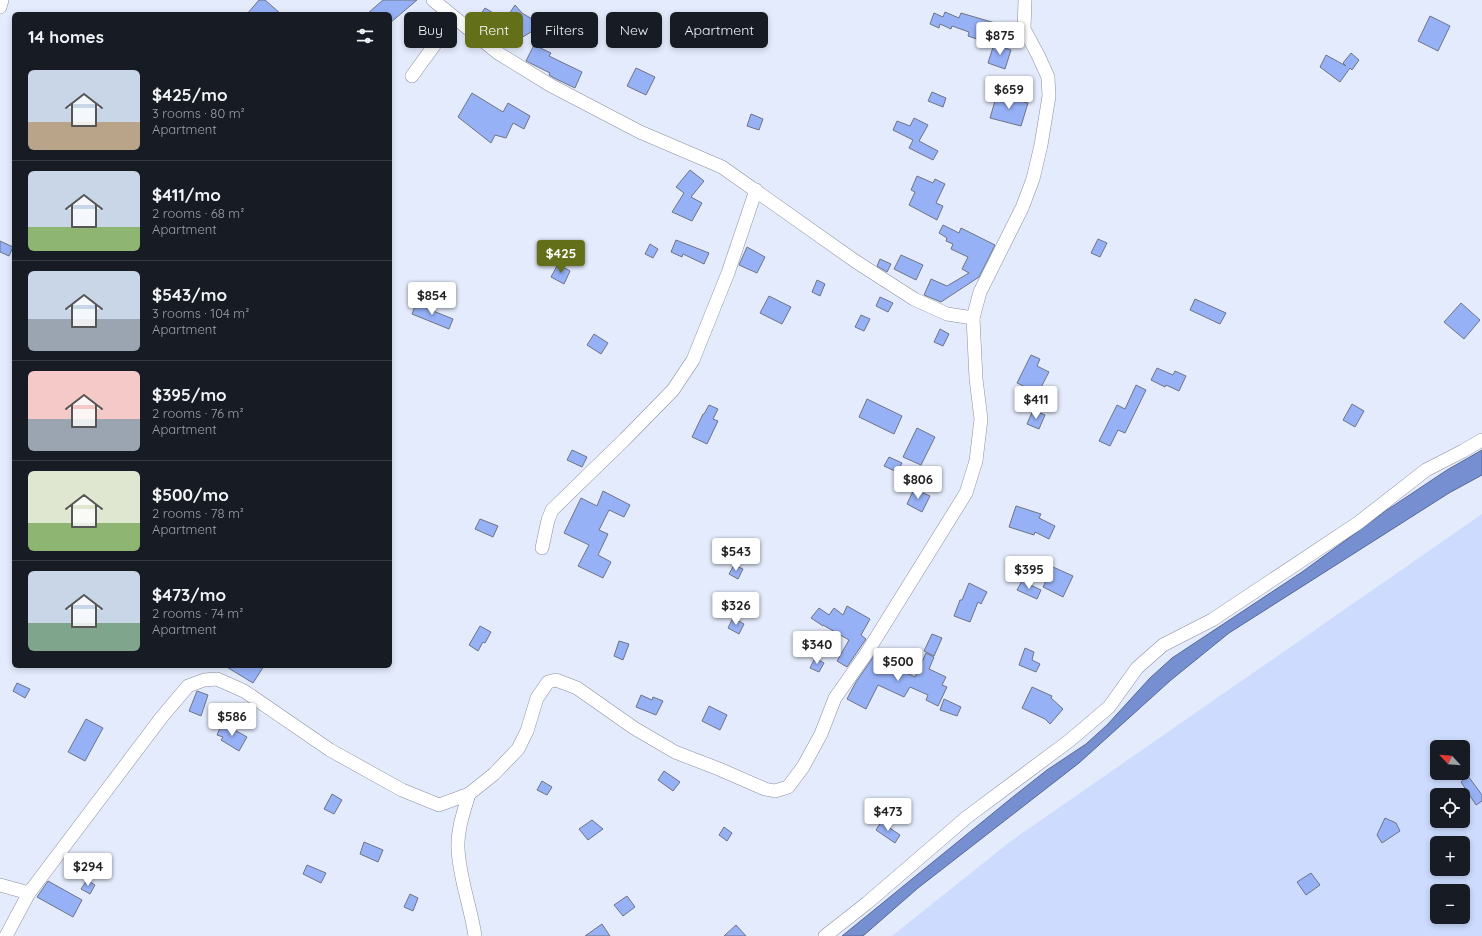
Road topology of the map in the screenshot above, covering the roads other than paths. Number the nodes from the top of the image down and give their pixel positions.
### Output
1 (2, 0) edge
2 (433, 0) edge
3 (1025, 0) edge
4 (0, 7) edge
5 (447, 12) edge
6 (457, 20) edge
7 (432, 48) edge
8 (412, 76) dead end
9 (756, 190) junction
10 (973, 318) junction
11 (1482, 440) edge
12 (542, 548) dead end
13 (469, 794) junction
14 (0, 885) edge
15 (29, 893) junction
16 (6, 936) edge
17 (475, 936) edge
18 (825, 936) edge

1 - 4 street
2 - 5 street
3 - 10 street
6 - 9 street
7 - 8 street
9 - 10 street
9 - 12 street
10 - 13 street
11 - 18 street
13 - 15 street
13 - 17 street
14 - 15 street
15 - 16 street

